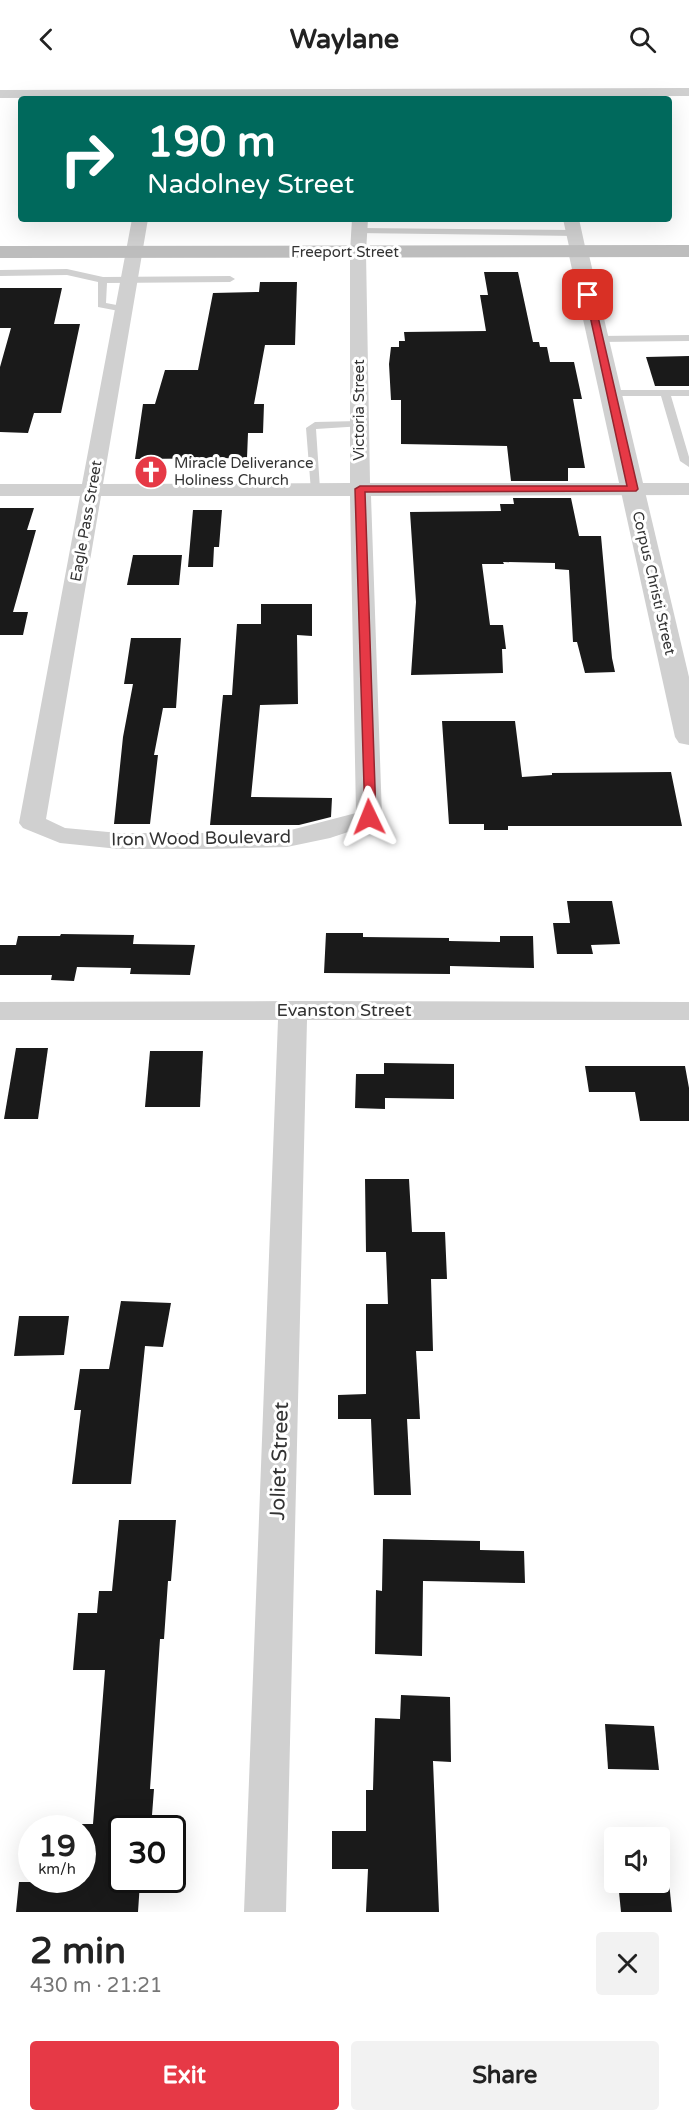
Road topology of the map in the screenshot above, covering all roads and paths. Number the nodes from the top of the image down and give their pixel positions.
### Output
1 (165, 78) edge
2 (538, 78) edge
3 (354, 90) edge
4 (689, 92) edge
5 (0, 94) edge
6 (162, 96) edge
7 (542, 96) edge
8 (139, 222) edge
9 (414, 231) junction
10 (359, 234) edge
11 (575, 234) edge
12 (689, 251) edge
13 (0, 252) edge
14 (70, 252) junction
15 (134, 252) junction
16 (415, 252) junction
17 (68, 272) junction
18 (0, 273) edge
19 (230, 279) dead end
20 (103, 280) junction
21 (129, 280) junction
22 (124, 309) junction
23 (689, 338) edge
24 (599, 339) junction
25 (611, 393) junction
26 (665, 393) junction
27 (689, 393) edge
28 (359, 424) junction
29 (689, 464) edge
30 (91, 489) junction
31 (315, 489) junction
32 (360, 489) junction
33 (633, 489) junction
34 (689, 489) edge
35 (0, 490) edge
36 (689, 737) edge
37 (369, 817) joint
38 (32, 822) joint
39 (293, 1010) junction
40 (0, 1011) edge
41 (689, 1011) edge
42 (265, 1912) edge

1 - 6 street
2 - 7 street
3 - 6 street
3 - 7 street
4 - 7 street
5 - 6 street
8 - 15 street, Eagle Pass Street
9 - 10 lane
9 - 11 lane
9 - 16 lane
10 - 15 main road, Freeport Street
10 - 16 main road, Freeport Street
10 - 28 street, Victoria Street
11 - 12 main road, Freeport Street
11 - 16 main road, Freeport Street
11 - 24 street, Corpus Christi Street
13 - 14 main road, Freeport Street
14 - 15 main road, Freeport Street
14 - 17 lane
15 - 21 street, Eagle Pass Street
17 - 18 lane
17 - 20 lane
19 - 21 lane
20 - 21 lane
20 - 22 lane
21 - 22 street, Eagle Pass Street
22 - 30 street, Eagle Pass Street
23 - 24 lane
24 - 25 street, Corpus Christi Street
25 - 26 lane
25 - 33 street, Corpus Christi Street
26 - 27 lane
26 - 29 lane
28 - 31 lane
28 - 32 street, Victoria Street
30 - 31 street
30 - 35 street
30 - 38 street, Eagle Pass Street
31 - 32 street
32 - 33 street
32 - 37 street, Victoria Street
33 - 34 street
33 - 36 street, Corpus Christi Street
37 - 38 street, Iron Wood Boulevard
39 - 40 street, Evanston Street
39 - 41 street, Evanston Street
39 - 42 street, Joliet Street

